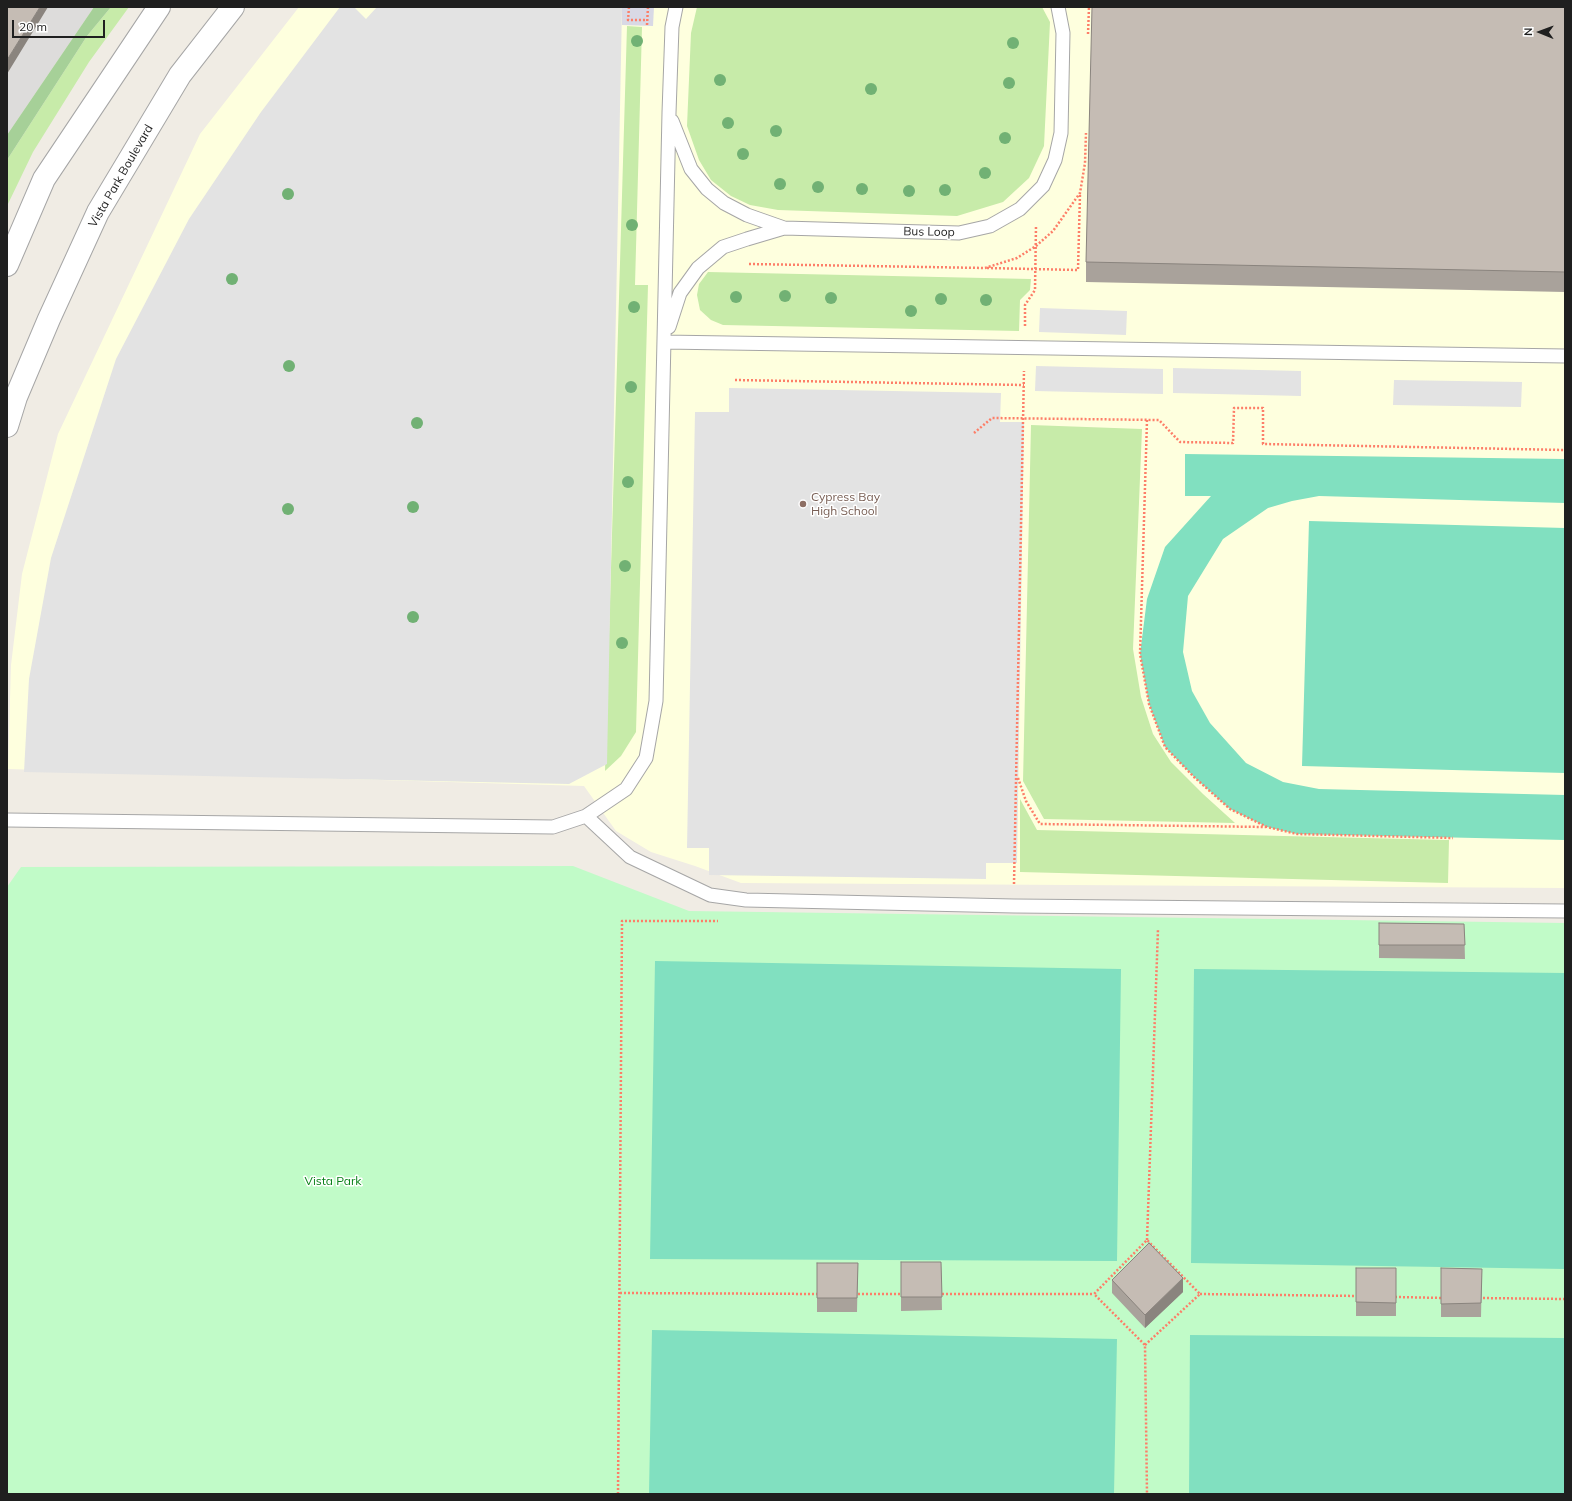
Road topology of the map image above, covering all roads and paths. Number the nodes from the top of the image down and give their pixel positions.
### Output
1 (160, 7) edge
2 (233, 7) edge
3 (629, 7) edge
4 (676, 7) edge
5 (1058, 7) edge
6 (648, 20) dead end
7 (670, 113) junction
8 (1080, 193) dead end
9 (1036, 194) junction
10 (784, 228) junction
11 (7, 265) edge
12 (985, 268) dead end
13 (1035, 269) junction
14 (664, 342) junction
15 (1025, 348) junction
16 (1565, 356) edge
17 (735, 380) dead end
18 (1024, 385) junction
19 (1023, 419) junction
20 (1146, 420) junction
21 (7, 426) edge
22 (974, 433) dead end
23 (1565, 450) edge
24 (1017, 775) junction
25 (586, 816) junction
26 (7, 820) edge
27 (1267, 827) junction
28 (1453, 838) dead end
29 (1014, 906) junction
30 (1565, 912) edge
31 (622, 927) dead end
32 (1158, 928) dead end
33 (1147, 1240) junction
34 (620, 1293) junction
35 (825, 1294) edge
36 (849, 1294) edge
37 (904, 1294) edge
38 (936, 1294) edge
39 (1094, 1294) junction
40 (1200, 1294) junction
41 (1359, 1296) edge
42 (1390, 1297) edge
43 (1446, 1298) edge
44 (1478, 1298) edge
45 (1565, 1299) edge
46 (1145, 1345) junction
47 (618, 1494) edge
48 (1148, 1494) edge

1 - 11 street
2 - 21 street, Vista Park Boulevard
3 - 6 path
4 - 7 lane, Bus Loop
5 - 9 lane, Bus Loop
7 - 10 lane, Bus Loop
7 - 14 lane, Bus Loop
8 - 13 path
9 - 10 lane, Bus Loop
9 - 13 path
10 - 14 lane, Bus Loop
12 - 13 path
13 - 15 path
14 - 15 lane
14 - 25 lane
15 - 16 lane
15 - 18 path
17 - 18 path
18 - 19 path
19 - 20 path
19 - 22 path
19 - 24 path
20 - 23 path
20 - 27 path
24 - 27 path
24 - 29 path
25 - 26 lane
25 - 29 lane
27 - 28 path
29 - 30 lane
31 - 34 path
32 - 33 path
33 - 39 path
33 - 40 path
34 - 35 path
34 - 47 path
36 - 37 path
38 - 39 path
39 - 46 path
40 - 41 path
40 - 46 path
42 - 43 path
44 - 45 path
46 - 48 path

